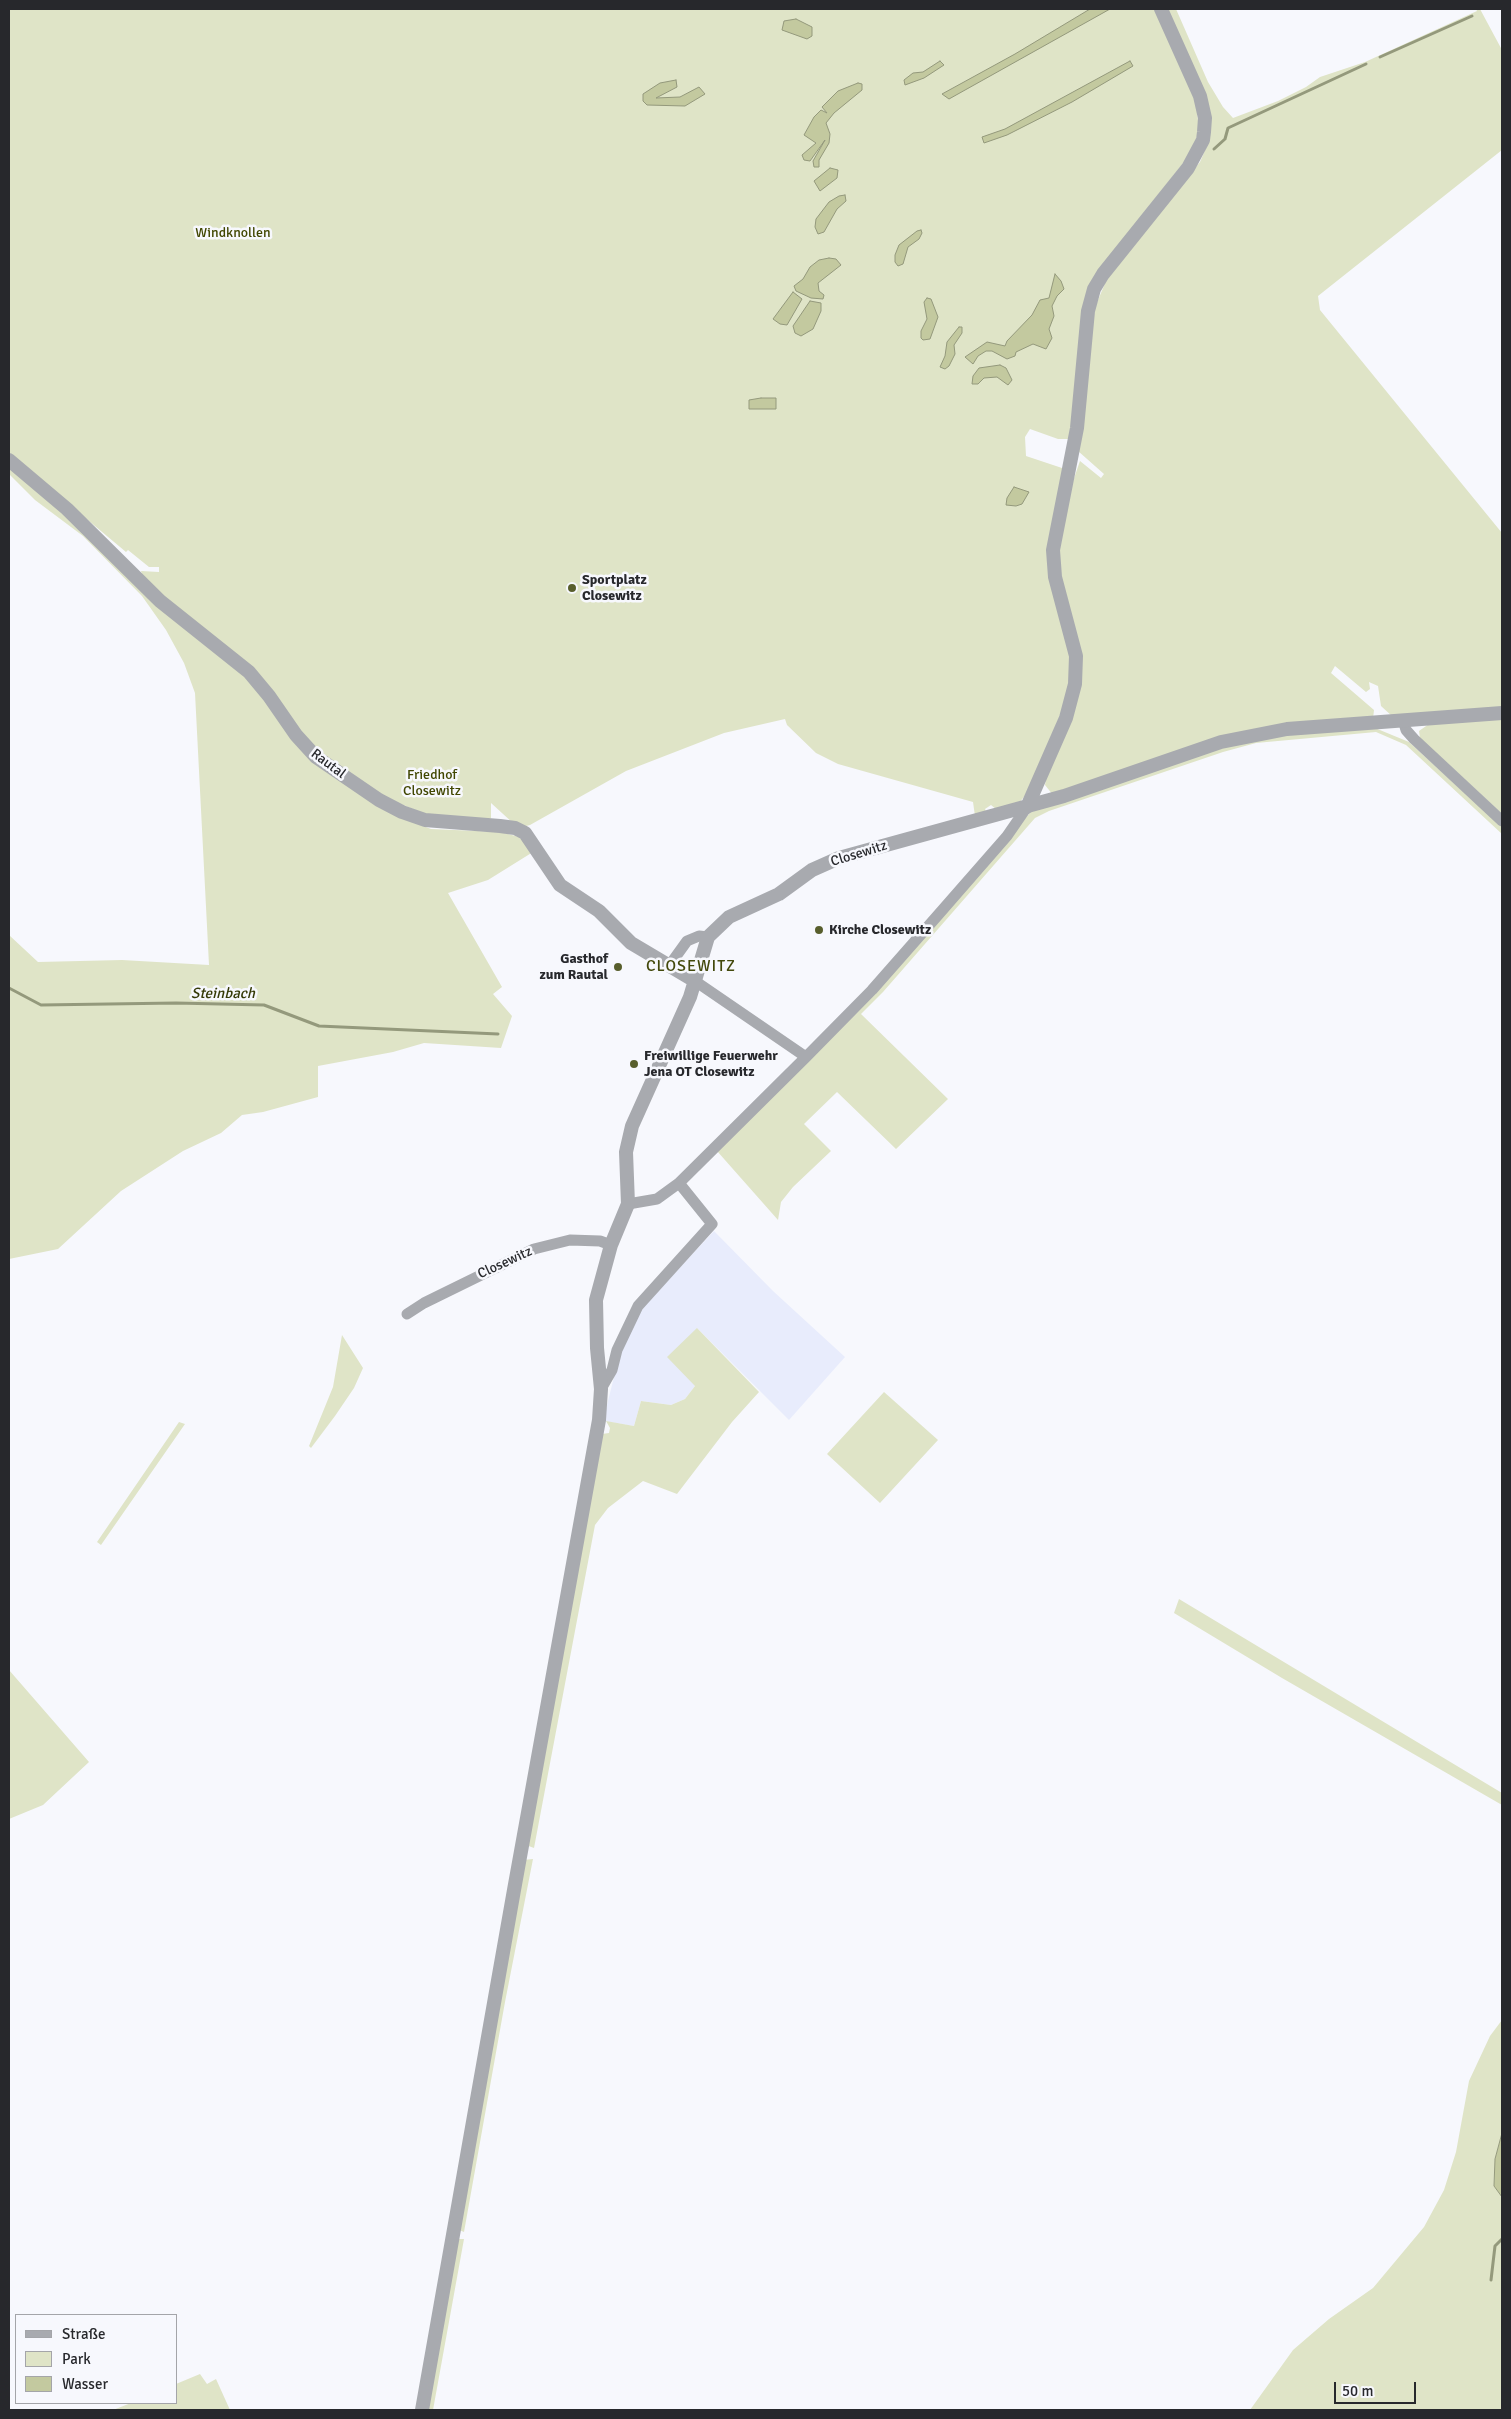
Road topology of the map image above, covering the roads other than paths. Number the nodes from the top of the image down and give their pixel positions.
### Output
1 (1161, 9) edge
2 (9, 460) edge
3 (1502, 713) edge
4 (1403, 720) junction
5 (1028, 807) junction
6 (1502, 821) edge
7 (708, 937) junction
8 (669, 966) junction
9 (695, 981) junction
10 (806, 1057) junction
11 (679, 1183) junction
12 (628, 1204) junction
13 (611, 1245) junction
14 (407, 1314) dead end
15 (601, 1390) junction
16 (422, 2410) edge

1 - 5 street
2 - 8 street, Rautal
3 - 4 street, Closewitz
4 - 5 street, Closewitz
4 - 6 street
5 - 7 street, Closewitz
5 - 10 street
7 - 8 street, Closewitz
7 - 9 street, Closewitz
8 - 9 street, Rautal
9 - 10 street
9 - 12 street
10 - 11 street
11 - 12 street
11 - 15 street
12 - 13 street
13 - 14 street, Closewitz
13 - 15 street
15 - 16 street

